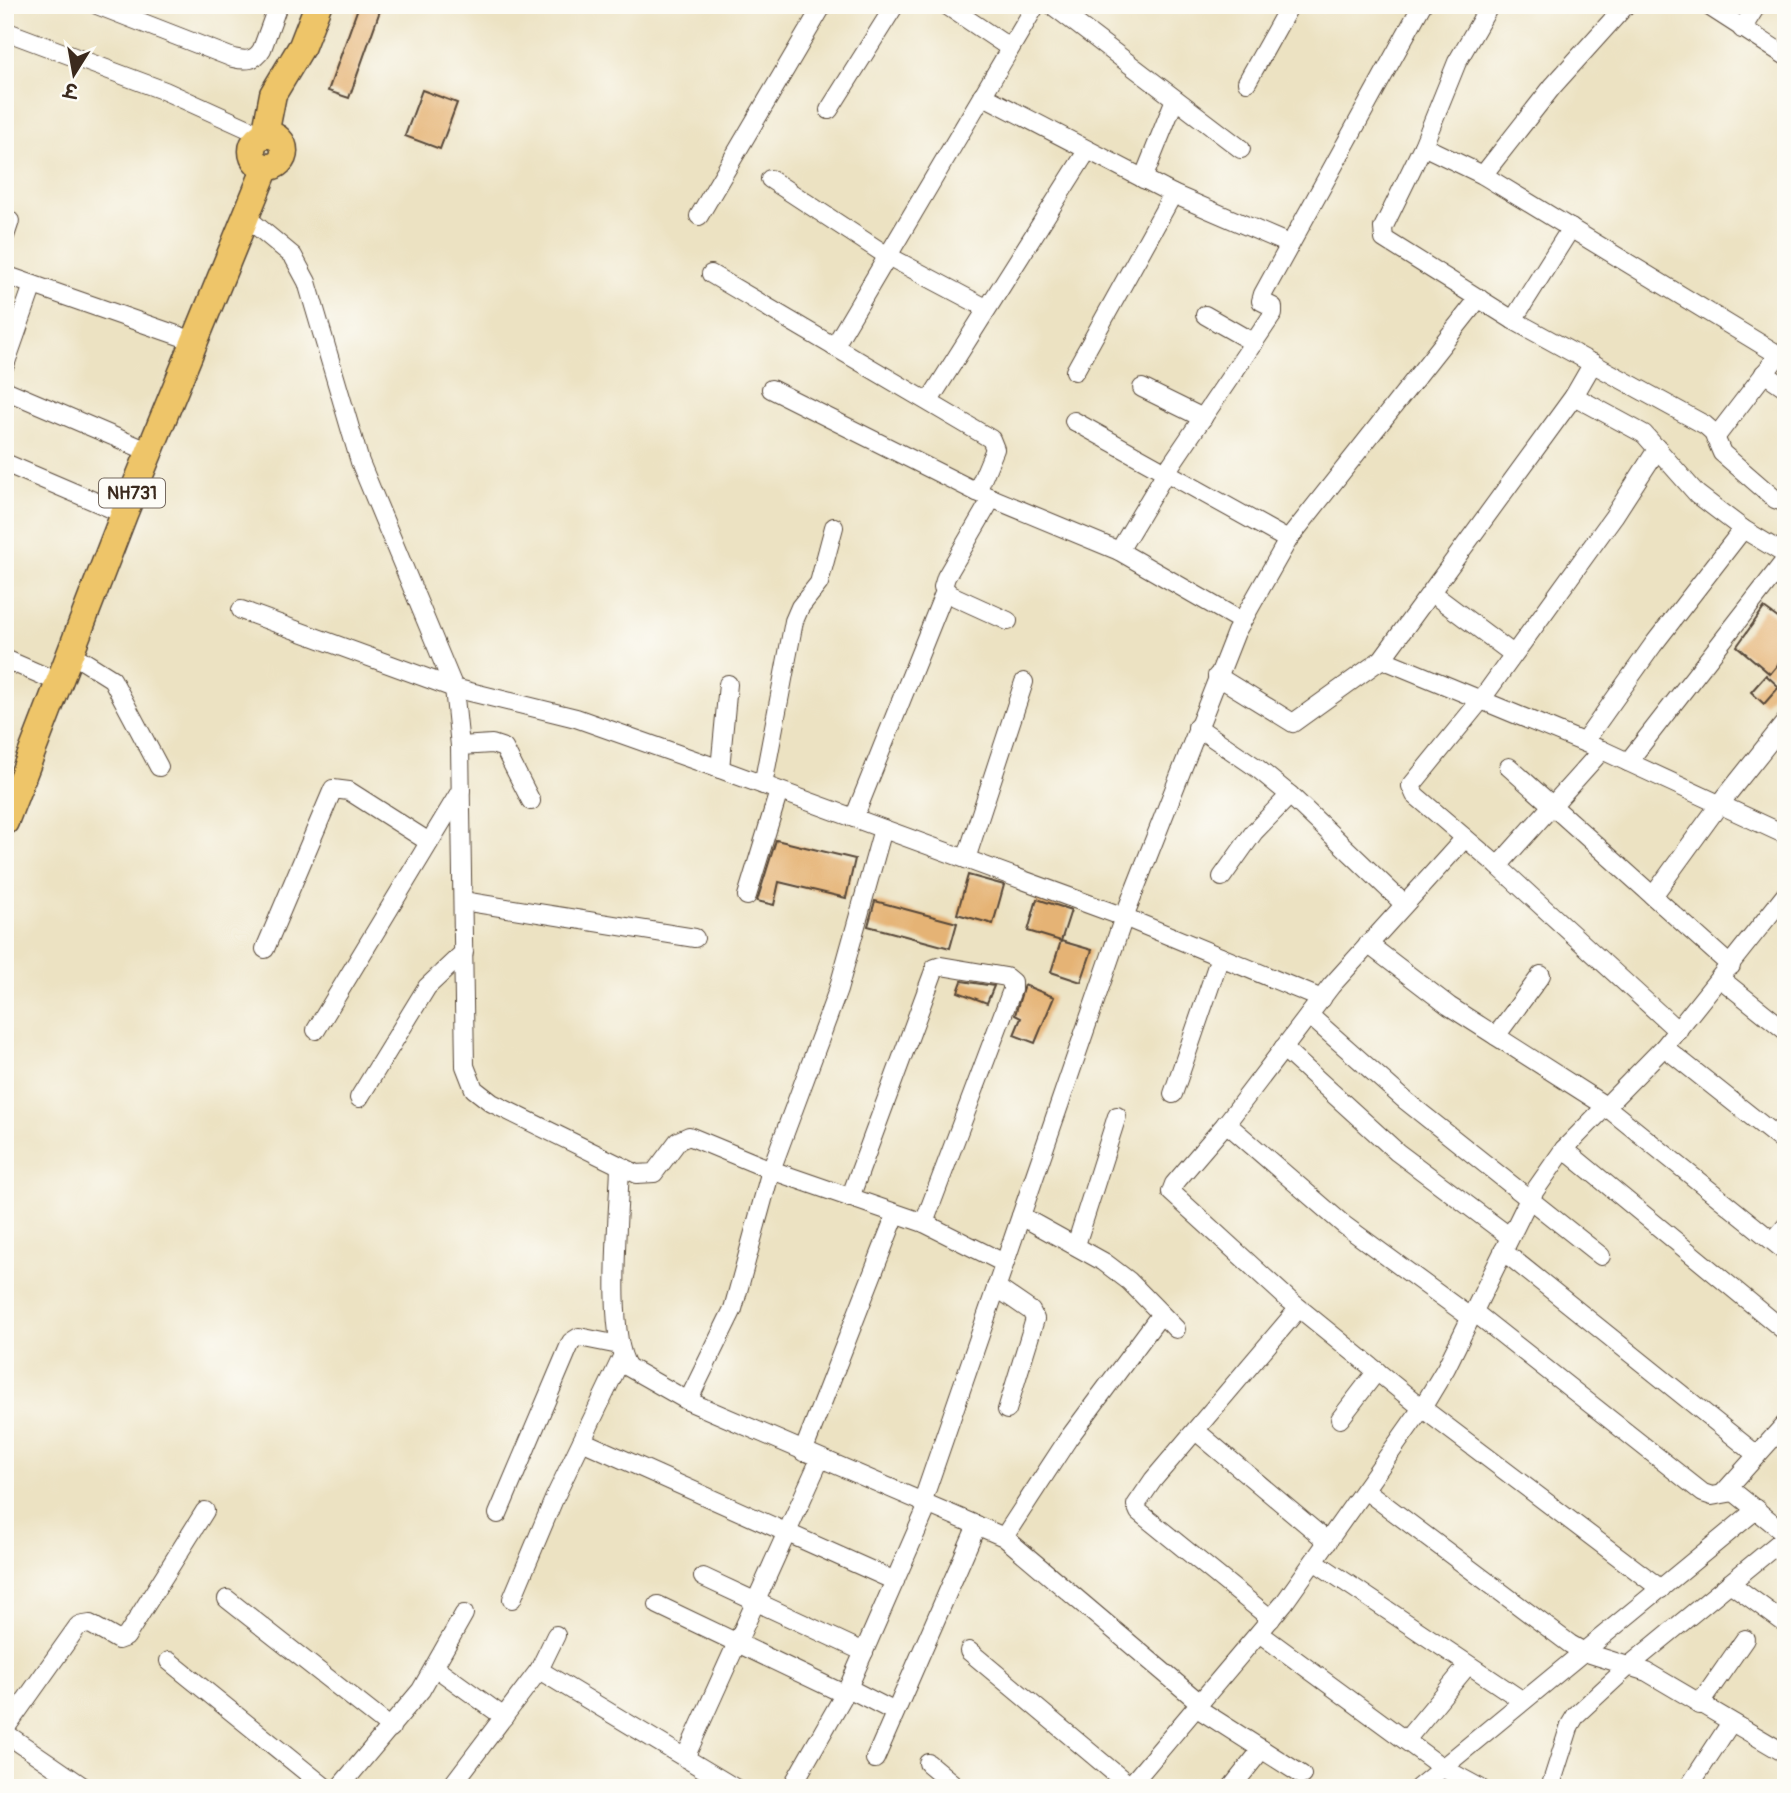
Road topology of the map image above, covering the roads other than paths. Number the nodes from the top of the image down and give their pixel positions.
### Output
1 (97, 5) edge
2 (278, 5) edge
3 (318, 5) edge
4 (823, 5) edge
5 (895, 5) edge
6 (946, 5) edge
7 (1036, 5) edge
8 (1052, 5) edge
9 (1290, 5) edge
10 (1422, 5) edge
11 (1490, 5) edge
12 (1626, 5) edge
13 (1707, 5) edge
14 (1757, 5) edge
15 (1742, 29) junction
16 (5, 31) edge
17 (1010, 48) junction
18 (1786, 56) edge
19 (1247, 82) dead end
20 (982, 95) junction
21 (1175, 99) junction
22 (829, 110) dead end
23 (264, 135) junction
24 (1423, 146) junction
25 (1241, 149) dead end
26 (1087, 150) junction
27 (1483, 175) junction
28 (770, 179) dead end
29 (1143, 179) junction
30 (1173, 194) junction
31 (699, 216) dead end
32 (246, 218) junction
33 (1571, 228) junction
34 (1289, 244) junction
35 (886, 255) junction
36 (711, 274) dead end
37 (5, 275) edge
38 (33, 285) junction
39 (1479, 298) junction
40 (986, 309) junction
41 (1205, 315) dead end
42 (1513, 320) junction
43 (194, 341) junction
44 (1254, 344) junction
45 (834, 347) junction
46 (1593, 363) junction
47 (5, 365) edge
48 (1075, 371) dead end
49 (1764, 373) junction
50 (1143, 388) dead end
51 (1786, 388) edge
52 (771, 389) dead end
53 (5, 390) edge
54 (1574, 396) junction
55 (929, 401) junction
56 (1203, 418) junction
57 (1074, 421) dead end
58 (1715, 438) junction
59 (1658, 448) junction
60 (149, 452) junction
61 (5, 463) edge
62 (1166, 472) junction
63 (985, 495) junction
64 (1786, 503) edge
65 (124, 514) junction
66 (834, 527) dead end
67 (1743, 529) junction
68 (1288, 540) junction
69 (1119, 551) junction
70 (1786, 557) edge
71 (945, 591) junction
72 (1433, 594) junction
73 (241, 610) dead end
74 (1008, 621) dead end
75 (1241, 621) junction
76 (69, 652) junction
77 (1513, 654) junction
78 (5, 659) edge
79 (1382, 659) junction
80 (1217, 676) junction
81 (58, 681) junction
82 (1024, 682) dead end
83 (729, 684) dead end
84 (454, 688) junction
85 (1481, 700) junction
86 (1786, 721) edge
87 (1197, 727) junction
88 (1584, 742) junction
89 (460, 746) junction
90 (1602, 750) junction
91 (1628, 762) junction
92 (159, 767) dead end
93 (1509, 767) dead end
94 (720, 769) junction
95 (771, 788) junction
96 (461, 790) junction
97 (1290, 795) junction
98 (531, 801) dead end
99 (1719, 805) junction
100 (1551, 806) junction
101 (853, 818) junction
102 (5, 822) edge
103 (883, 829) junction
104 (1786, 835) edge
105 (1465, 838) junction
106 (429, 842) junction
107 (966, 859) junction
108 (1498, 866) junction
109 (1222, 877) dead end
110 (1786, 894) edge
111 (747, 896) dead end
112 (1653, 897) junction
113 (463, 901) junction
114 (1404, 904) junction
115 (1780, 914) edge
116 (1124, 918) junction
117 (695, 938) dead end
118 (1368, 944) junction
119 (265, 949) dead end
120 (464, 952) junction
121 (1220, 957) junction
122 (1726, 973) junction
123 (1541, 975) dead end
124 (1322, 999) junction
125 (1309, 1015) junction
126 (316, 1030) dead end
127 (1678, 1031) junction
128 (1786, 1031) edge
129 (1496, 1036) junction
130 (1664, 1047) junction
131 (1283, 1048) junction
132 (1173, 1094) dead end
133 (359, 1098) dead end
134 (1604, 1105) junction
135 (1116, 1116) dead end
136 (1226, 1123) junction
137 (1786, 1144) edge
138 (1564, 1149) junction
139 (621, 1166) junction
140 (771, 1170) junction
141 (850, 1198) junction
142 (1529, 1199) junction
143 (896, 1214) junction
144 (1021, 1216) junction
145 (924, 1223) junction
146 (1786, 1226) edge
147 (1506, 1244) junction
148 (1076, 1245) junction
149 (1779, 1246) edge
150 (1601, 1256) dead end
151 (1004, 1263) junction
152 (996, 1287) junction
153 (1299, 1308) junction
154 (1161, 1314) junction
155 (1473, 1315) junction
156 (1176, 1329) dead end
157 (1786, 1332) edge
158 (620, 1351) junction
159 (1377, 1371) junction
160 (688, 1401) junction
161 (1422, 1408) junction
162 (1007, 1410) dead end
163 (1340, 1419) dead end
164 (1786, 1423) edge
165 (1196, 1431) junction
166 (582, 1441) junction
167 (1757, 1455) junction
168 (812, 1456) junction
169 (1365, 1490) junction
170 (1724, 1492) junction
171 (925, 1504) junction
172 (1756, 1509) junction
173 (205, 1511) dead end
174 (498, 1514) dead end
175 (978, 1525) junction
176 (788, 1534) junction
177 (1786, 1535) edge
178 (1004, 1537) junction
179 (1328, 1542) junction
180 (1314, 1561) junction
181 (703, 1577) dead end
182 (895, 1581) junction
183 (1730, 1583) junction
184 (1661, 1589) junction
185 (227, 1598) dead end
186 (512, 1599) dead end
187 (758, 1600) junction
188 (657, 1605) dead end
189 (464, 1614) dead end
190 (1786, 1624) edge
191 (1265, 1626) junction
192 (556, 1635) dead end
193 (1745, 1639) dead end
194 (737, 1645) junction
195 (970, 1651) dead end
196 (1584, 1651) junction
197 (864, 1652) junction
198 (169, 1661) dead end
199 (1468, 1665) junction
200 (1630, 1665) junction
201 (436, 1668) junction
202 (538, 1670) junction
203 (846, 1691) junction
204 (1523, 1701) junction
205 (1699, 1705) junction
206 (1198, 1706) junction
207 (895, 1712) junction
208 (504, 1717) junction
209 (1730, 1724) junction
210 (391, 1728) junction
211 (5, 1731) edge
212 (1406, 1740) junction
213 (1262, 1749) junction
214 (1786, 1754) edge
215 (684, 1758) junction
216 (875, 1759) dead end
217 (928, 1763) dead end
218 (1443, 1768) junction
219 (1303, 1775) dead end
220 (1129, 1787) edge
221 (85, 1788) edge
222 (326, 1788) edge
223 (339, 1788) edge
224 (450, 1788) edge
225 (735, 1788) edge
226 (791, 1788) edge
227 (958, 1788) edge
228 (1231, 1788) edge
229 (1418, 1788) edge
230 (1480, 1788) edge
231 (1550, 1788) edge
232 (1688, 1788) edge

1 - 2 street
3 - 23 highway
4 - 31 street
5 - 22 street
6 - 17 street
7 - 17 street
8 - 21 street
9 - 19 street
10 - 34 street
11 - 24 street
12 - 27 street
13 - 15 street
14 - 15 street
15 - 18 street
16 - 23 street
17 - 20 street
20 - 26 street
20 - 35 street
21 - 25 street
21 - 29 street
23 - 32 highway, NH731
24 - 27 street
24 - 39 street
26 - 29 street
26 - 40 street
27 - 33 street
28 - 35 street
29 - 30 street
30 - 34 street
30 - 48 street
32 - 43 highway, NH731
32 - 84 street
33 - 42 street
33 - 49 street
34 - 44 street
35 - 40 street
35 - 45 street
36 - 45 street
37 - 38 street
38 - 43 street
38 - 47 street
39 - 42 street
39 - 68 street
40 - 55 street
41 - 44 street
42 - 46 street
43 - 60 highway, NH731
44 - 56 street
45 - 55 street
46 - 54 street
46 - 58 street
49 - 51 street
49 - 58 street
50 - 56 street
52 - 63 street
53 - 60 street
54 - 59 street
54 - 72 street
55 - 63 street
56 - 62 street
57 - 62 street
58 - 64 street
59 - 67 street
59 - 77 street
60 - 65 highway, NH731
61 - 65 street
62 - 68 street
62 - 69 street
63 - 69 street
63 - 71 street
65 - 76 highway, NH731
66 - 95 street
67 - 70 street
67 - 88 street
68 - 75 street
69 - 75 street
70 - 91 street
71 - 74 street
71 - 101 street
72 - 77 street
72 - 79 street
73 - 84 street
75 - 80 street
76 - 81 highway, NH731
76 - 92 street
77 - 85 street
78 - 81 street
79 - 80 street
79 - 85 street
80 - 87 street
81 - 102 highway, NH731
82 - 107 street
83 - 94 street
84 - 89 street
84 - 94 street
85 - 88 street
85 - 105 street
86 - 99 street
87 - 97 street
87 - 116 street
88 - 90 street
89 - 96 street
89 - 98 street
90 - 91 street
90 - 100 street
91 - 99 street
93 - 100 street
94 - 95 street
95 - 101 street
95 - 111 street
96 - 106 street
96 - 113 street
97 - 109 street
97 - 114 street
99 - 104 street
99 - 112 street
100 - 108 street
100 - 112 street
101 - 103 street
103 - 107 street
103 - 140 street
105 - 108 street
105 - 114 street
106 - 119 street
106 - 126 street
107 - 116 street
108 - 127 street
110 - 115 street
112 - 122 street
113 - 117 street
113 - 120 street
114 - 118 street
115 - 122 street
116 - 121 street
116 - 144 street
118 - 124 street
118 - 129 street
120 - 133 street
120 - 139 street
121 - 124 street
121 - 132 street
122 - 127 street
122 - 128 street
123 - 129 street
124 - 125 street
125 - 131 street
125 - 142 street
127 - 130 street
129 - 134 street
130 - 134 street
130 - 137 street
131 - 136 street
131 - 147 street
134 - 138 street
134 - 149 street
135 - 148 street
136 - 153 street
136 - 155 street
138 - 142 street
138 - 157 street
139 - 140 street
139 - 158 street
140 - 141 street
140 - 160 street
141 - 143 street
141 - 145 street
142 - 147 street
142 - 150 street
143 - 145 street
143 - 168 street
144 - 148 street
144 - 151 street
145 - 151 street
146 - 149 street
147 - 155 street
147 - 167 street
148 - 154 street
151 - 152 street
152 - 162 street
152 - 171 street
153 - 159 street
153 - 165 street
154 - 156 street
154 - 178 street
155 - 161 street
155 - 170 street
158 - 160 street
158 - 166 street
158 - 174 street
159 - 161 street
159 - 163 street
160 - 168 street
161 - 169 street
161 - 184 street
164 - 167 street
165 - 179 street
165 - 191 street
166 - 176 street
166 - 186 street
167 - 170 street
168 - 171 street
168 - 176 street
169 - 179 street
169 - 196 street
170 - 172 street
171 - 175 street
171 - 182 street
172 - 177 street
172 - 184 street
173 - 211 street
175 - 178 street
175 - 207 street
176 - 182 street
176 - 187 street
177 - 183 street
178 - 206 street
179 - 180 street
180 - 191 street
180 - 199 street
181 - 187 street
182 - 197 street
183 - 190 street
183 - 200 street
184 - 196 street
185 - 210 street
187 - 194 street
187 - 197 street
188 - 194 street
189 - 201 street
191 - 206 street
191 - 212 street
192 - 202 street
193 - 205 street
194 - 203 street
194 - 215 street
195 - 220 street
196 - 200 street
196 - 204 street
197 - 203 street
198 - 222 street
199 - 204 street
199 - 212 street
200 - 205 street
200 - 231 street
201 - 208 street
201 - 210 street
202 - 208 street
202 - 215 street
203 - 207 street
203 - 226 street
204 - 218 street
205 - 209 street
206 - 213 street
206 - 220 street
207 - 216 street
208 - 224 street
209 - 214 street
209 - 232 street
210 - 223 street
211 - 221 street
212 - 218 street
213 - 219 street
213 - 228 street
215 - 225 street
217 - 227 street
218 - 229 street
218 - 230 street

